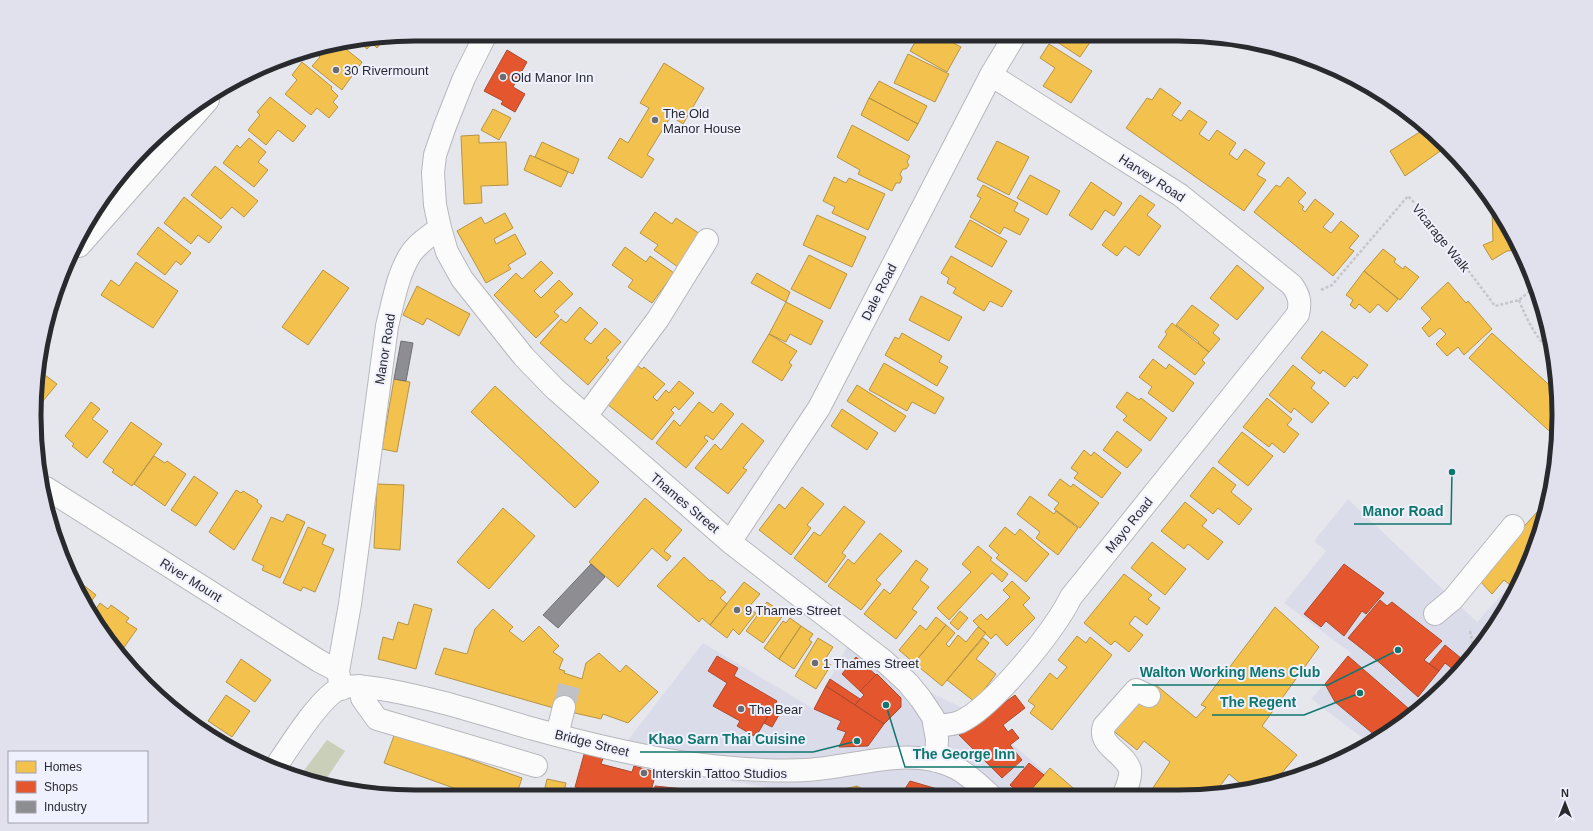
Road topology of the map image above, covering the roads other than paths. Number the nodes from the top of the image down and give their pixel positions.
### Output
1 (483, 41) edge
2 (1011, 41) edge
3 (991, 75) junction
4 (200, 109) edge
5 (440, 228) junction
6 (86, 238) edge
7 (707, 240) dead end
8 (1300, 299) joint
9 (586, 416) junction
10 (48, 489) edge
11 (1513, 526) dead end
12 (730, 542) junction
13 (1435, 614) dead end
14 (346, 682) junction
15 (1149, 696) dead end
16 (564, 707) tunnel mouth
17 (935, 726) junction
18 (557, 735) junction
19 (936, 761) junction
20 (278, 763) edge
21 (536, 766) dead end
22 (984, 790) edge
23 (1125, 790) edge

1 - 5 street
2 - 3 street, Dale Road
3 - 8 street, Harvey Road
3 - 12 street, Dale Road
4 - 6 street
5 - 9 street, Thames Street
5 - 14 street, Manor Road
7 - 9 street
8 - 17 street, Mayo Road
9 - 12 street, Thames Street
10 - 14 street, River Mount
11 - 13 street
12 - 17 street, Thames Street
14 - 18 street, Bridge Street
14 - 20 street
14 - 21 street
15 - 23 street
16 - 18 street
17 - 19 street, Thames Street
18 - 19 street, Bridge Street
19 - 22 street, Bridge Street

